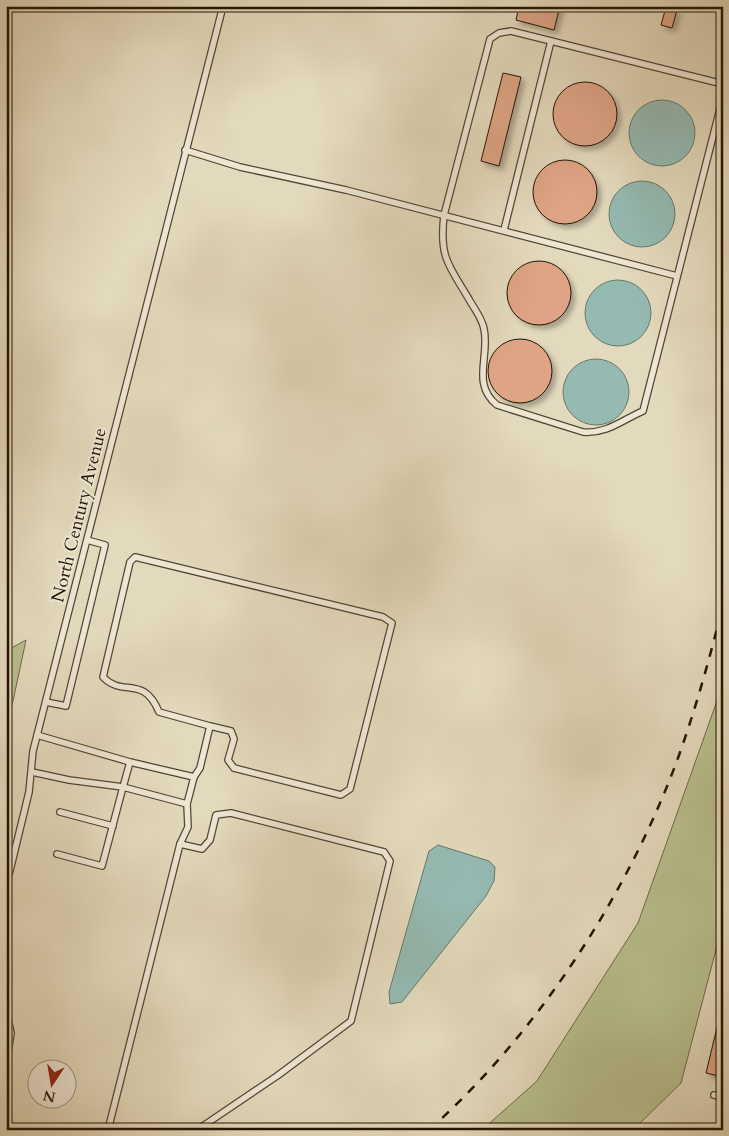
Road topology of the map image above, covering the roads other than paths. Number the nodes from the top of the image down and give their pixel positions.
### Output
1 (223, 6) edge
2 (551, 41) junction
3 (723, 84) edge
4 (723, 97) edge
5 (185, 150) junction
6 (444, 215) junction
7 (504, 230) junction
8 (677, 276) junction
9 (88, 540) junction
10 (46, 702) junction
11 (210, 726) junction
12 (37, 735) junction
13 (130, 762) junction
14 (32, 772) junction
15 (194, 777) junction
16 (123, 787) junction
17 (187, 804) junction
18 (60, 812) dead end
19 (114, 826) junction
20 (180, 844) junction
21 (57, 854) dead end
22 (6, 887) edge
23 (6, 1009) edge
24 (6, 1066) edge
25 (714, 1095) dead end
26 (723, 1097) edge
27 (108, 1130) edge
28 (197, 1130) edge

1 - 5 lane, North Century Avenue
2 - 3 lane
2 - 6 lane
2 - 7 lane
4 - 8 lane
5 - 6 lane
5 - 9 lane, North Century Avenue
6 - 7 lane
6 - 8 lane
7 - 8 lane
9 - 10 lane, North Century Avenue
9 - 10 lane
10 - 12 lane, North Century Avenue
11 - 11 lane
11 - 15 lane
12 - 13 lane
12 - 14 lane, North Century Avenue
13 - 15 lane
13 - 16 lane
14 - 16 lane
14 - 22 lane, North Century Avenue
15 - 17 lane
16 - 17 lane
16 - 19 lane
17 - 20 lane
18 - 19 lane
19 - 21 lane
20 - 27 lane
20 - 28 lane
23 - 24 lane
25 - 26 lane

